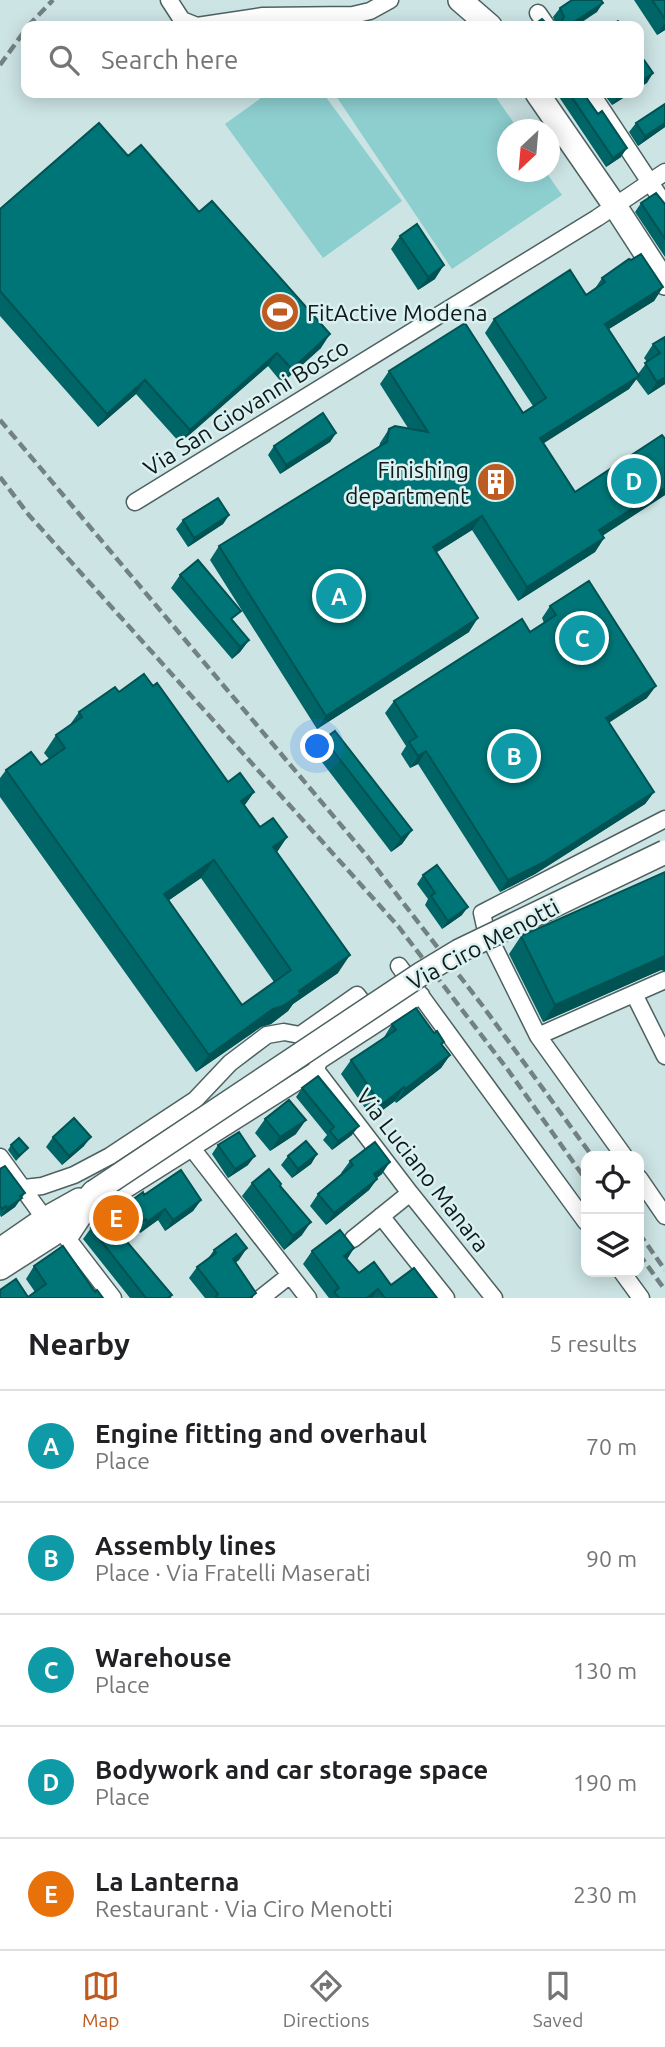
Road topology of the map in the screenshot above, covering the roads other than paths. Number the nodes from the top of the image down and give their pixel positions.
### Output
1 (169, 0) edge
2 (367, 0) edge
3 (390, 0) edge
4 (460, 0) edge
5 (484, 0) edge
6 (343, 15) junction
7 (184, 21) edge
8 (230, 21) edge
9 (484, 21) edge
10 (489, 21) edge
11 (540, 98) edge
12 (594, 98) edge
13 (665, 172) edge
14 (650, 182) junction
15 (665, 205) edge
16 (615, 206) junction
17 (665, 283) edge
18 (135, 502) dead end
19 (665, 818) edge
20 (665, 852) edge
21 (399, 966) dead end
22 (665, 980) edge
23 (634, 993) junction
24 (421, 995) junction
25 (378, 1023) junction
26 (300, 1035) junction
27 (538, 1036) junction
28 (665, 1056) edge
29 (318, 1066) junction
30 (191, 1147) junction
31 (620, 1151) edge
32 (0, 1157) edge
33 (644, 1185) edge
34 (24, 1188) junction
35 (410, 1193) junction
36 (581, 1215) edge
37 (381, 1216) junction
38 (665, 1216) edge
39 (58, 1229) junction
40 (353, 1239) dead end
41 (0, 1250) edge
42 (0, 1268) edge
43 (290, 1275) junction
44 (626, 1277) edge
45 (113, 1298) edge
46 (261, 1298) edge
47 (308, 1298) edge
48 (446, 1298) edge
49 (494, 1298) edge
50 (641, 1298) edge

1 - 7 street
2 - 6 street
3 - 6 street
4 - 9 main road
5 - 10 main road
6 - 8 street
11 - 16 main road
12 - 14 street
13 - 14 street, Via San Giovanni Bosco
14 - 15 street
14 - 16 street, Via San Giovanni Bosco
16 - 17 main road
16 - 18 street, Via San Giovanni Bosco
19 - 27 street
20 - 39 main road, Via Ciro Menotti, bridge
21 - 24 street
22 - 23 street
23 - 27 street
23 - 28 street
24 - 25 street, Via Ciro Menotti
24 - 36 street
25 - 26 street
25 - 29 street, Via Ciro Menotti
26 - 29 street
26 - 34 street
27 - 31 street
29 - 30 street, Via Ciro Menotti
29 - 35 street, Via Luciano Manara
30 - 39 street, Via Ciro Menotti
30 - 43 street
32 - 34 street
33 - 38 street
34 - 39 street
35 - 37 street
35 - 49 street, Via Luciano Manara
37 - 40 street
37 - 48 street
39 - 41 main road, Via Ciro Menotti
39 - 42 main road, Via Ciro Menotti
39 - 45 street
43 - 46 street
43 - 47 street
44 - 50 street

